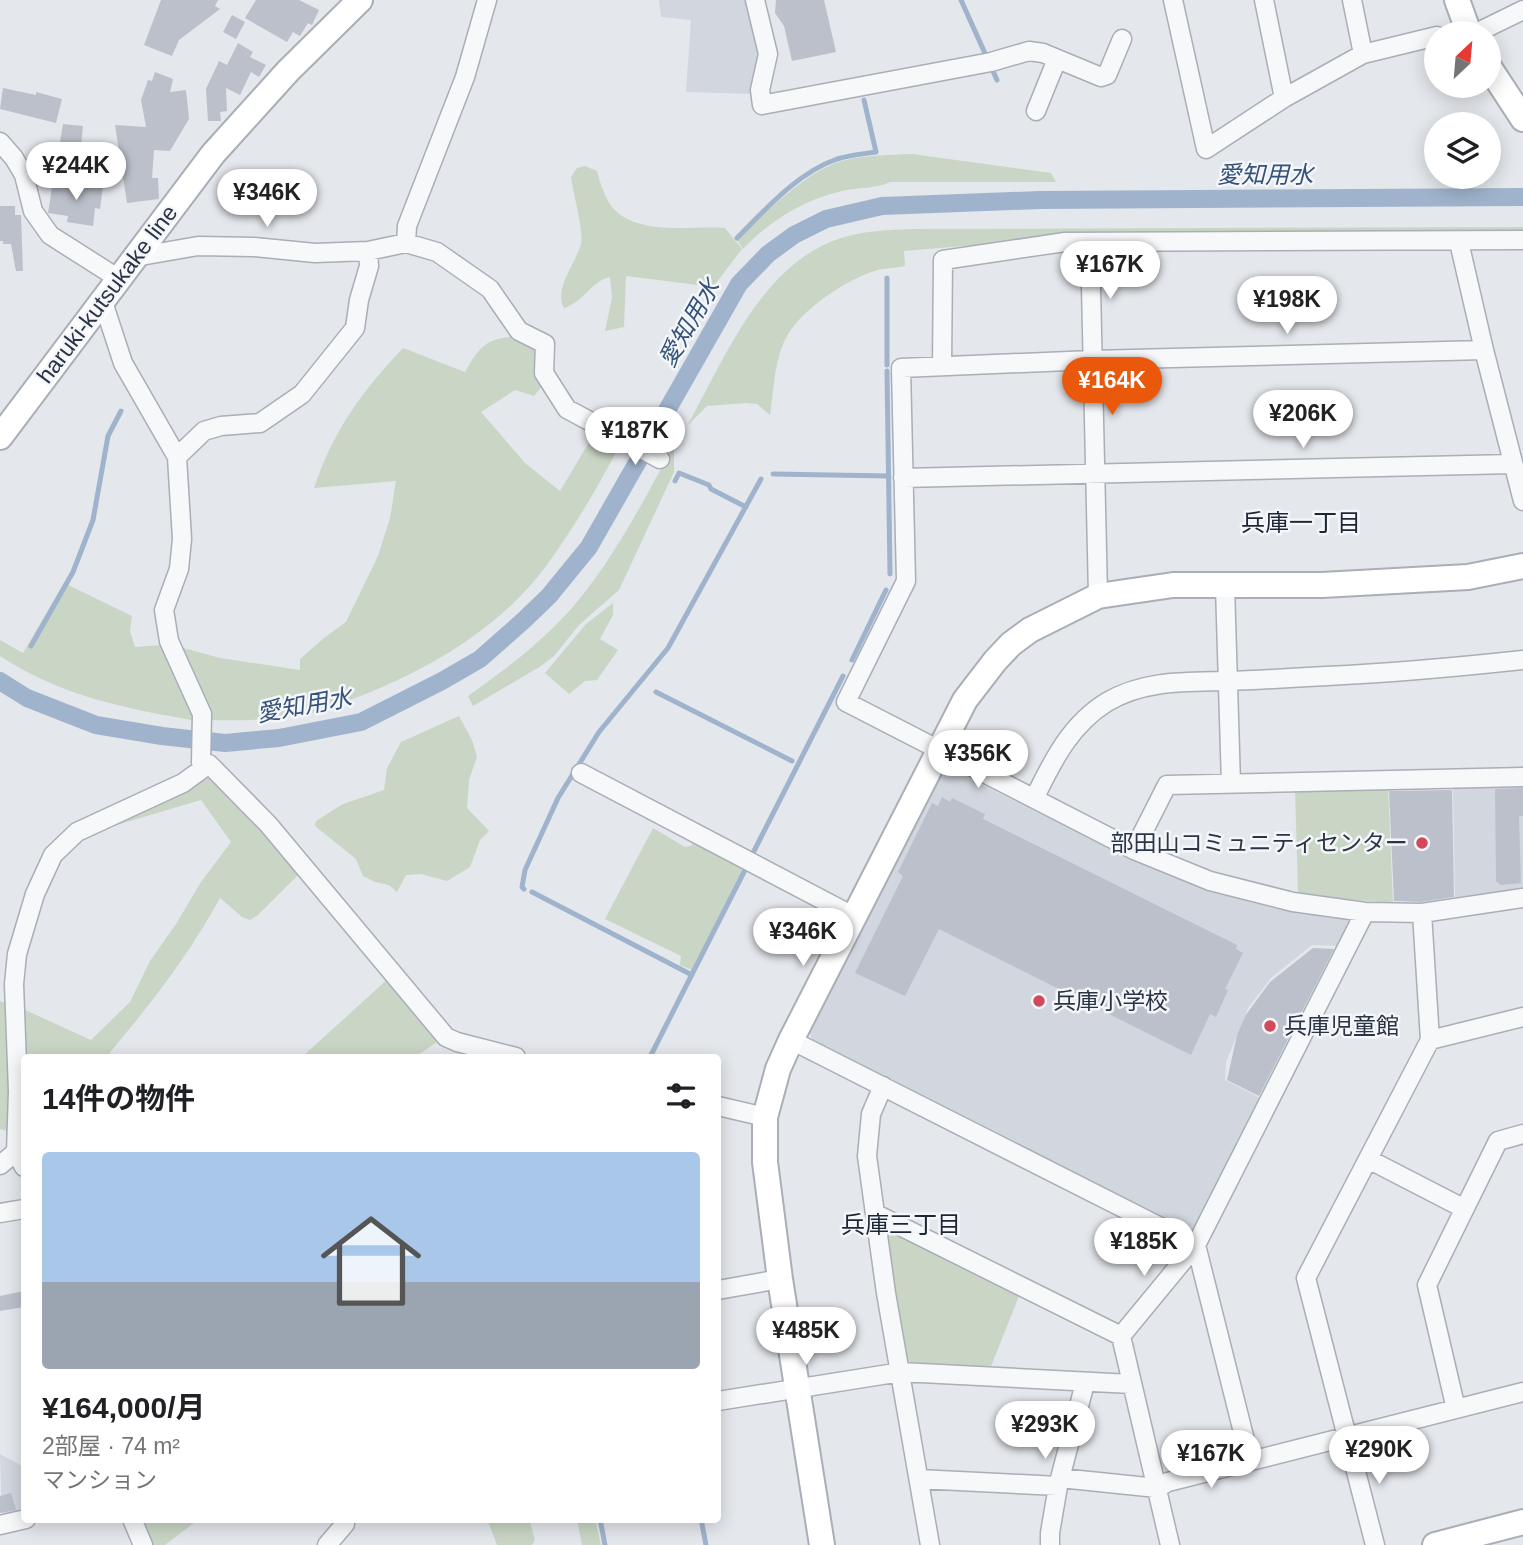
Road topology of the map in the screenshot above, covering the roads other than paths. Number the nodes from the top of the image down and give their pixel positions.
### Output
1 (360, 0) edge
2 (487, 0) edge
3 (755, 0) edge
4 (1173, 0) edge
5 (1264, 0) edge
6 (1352, 0) edge
7 (1457, 0) edge
8 (1523, 10) edge
9 (1463, 21) edge
10 (1494, 21) edge
11 (1122, 38) dead end
12 (1424, 39) edge
13 (1363, 54) junction
14 (1057, 59) junction
15 (1502, 87) edge
16 (1284, 98) junction
17 (1036, 111) dead end
18 (1523, 119) edge
19 (0, 142) edge
20 (1523, 240) edge
21 (1459, 242) junction
22 (406, 243) junction
23 (1090, 243) junction
24 (368, 251) junction
25 (135, 257) junction
26 (119, 279) junction
27 (103, 302) junction
28 (1484, 350) junction
29 (1092, 360) junction
30 (942, 366) junction
31 (0, 437) edge
32 (177, 457) junction
33 (660, 459) dead end
34 (1513, 464) junction
35 (1095, 475) junction
36 (903, 478) junction
37 (1523, 501) edge
38 (1523, 566) edge
39 (1225, 586) junction
40 (1097, 596) junction
41 (1523, 660) edge
42 (1227, 681) junction
43 (939, 748) junction
44 (201, 764) dead end
45 (582, 773) dead end
46 (1523, 776) edge
47 (1231, 784) junction
48 (1035, 797) junction
49 (1134, 850) junction
50 (1523, 898) edge
51 (1365, 912) junction
52 (1422, 913) junction
53 (855, 917) junction
54 (1523, 1017) edge
55 (791, 1040) junction
56 (1430, 1040) junction
57 (504, 1054) edge
58 (883, 1086) junction
59 (721, 1107) edge
60 (765, 1117) junction
61 (1523, 1134) edge
62 (21, 1141) edge
63 (21, 1158) edge
64 (1368, 1159) junction
65 (0, 1165) edge
66 (1463, 1208) junction
67 (21, 1210) edge
68 (0, 1213) edge
69 (876, 1214) junction
70 (1196, 1245) junction
71 (780, 1279) junction
72 (721, 1289) edge
73 (1121, 1336) junction
74 (901, 1372) junction
75 (1085, 1383) junction
76 (1131, 1384) junction
77 (798, 1388) junction
78 (1523, 1392) edge
79 (721, 1395) edge
80 (1455, 1409) junction
81 (1346, 1437) junction
82 (1250, 1460) junction
83 (919, 1479) junction
84 (1059, 1482) junction
85 (1157, 1488) junction
86 (21, 1520) edge
87 (1523, 1522) edge
88 (134, 1523) edge
89 (345, 1523) edge
90 (0, 1525) edge
91 (143, 1545) edge
92 (327, 1545) edge
93 (822, 1545) edge
94 (930, 1545) edge
95 (1050, 1545) edge
96 (1170, 1545) edge
97 (1375, 1545) edge
98 (1435, 1545) edge

1 - 25 street, haruki-kutsukake line
2 - 22 street
3 - 14 street
4 - 16 street
5 - 16 street
6 - 13 street
7 - 9 street
8 - 10 street
11 - 14 street
12 - 13 street
13 - 16 street
14 - 17 street
15 - 18 street
19 - 26 street
20 - 21 street
21 - 23 street
21 - 28 street
22 - 24 street
22 - 33 street
23 - 29 street
23 - 30 street
24 - 25 street
24 - 32 street
25 - 26 street, haruki-kutsukake line
26 - 27 street, haruki-kutsukake line
27 - 31 street, haruki-kutsukake line
27 - 32 street
28 - 29 street
28 - 34 street
29 - 30 street
29 - 35 street
30 - 36 street
32 - 44 street
34 - 35 street
34 - 37 street
35 - 36 street
35 - 40 street
36 - 43 street
38 - 39 street
39 - 40 street
39 - 42 street
40 - 43 street
41 - 42 street
42 - 47 street
42 - 48 street
43 - 48 street
43 - 53 street
45 - 53 street
46 - 47 street
47 - 49 street
48 - 49 street
49 - 51 street
50 - 52 street
51 - 52 street
51 - 70 street
52 - 56 street
53 - 55 street
54 - 56 street
55 - 58 street
55 - 60 street
56 - 64 street
57 - 62 street
58 - 69 street
58 - 70 street
59 - 60 street
60 - 71 street
61 - 66 street
63 - 65 street
64 - 66 street
64 - 81 street
66 - 80 street
67 - 68 street
69 - 73 street
69 - 74 street
70 - 73 street
70 - 82 street
71 - 72 street
71 - 77 street
73 - 76 street
74 - 75 street
74 - 77 street
74 - 83 street
75 - 76 street
75 - 84 street
76 - 85 street
77 - 79 street
77 - 93 street
78 - 80 street
80 - 81 street
81 - 82 street
81 - 97 street
82 - 85 street
83 - 84 street
83 - 94 street
84 - 85 street
84 - 95 street
85 - 96 street
86 - 90 street
87 - 98 street
88 - 91 street
89 - 92 street

